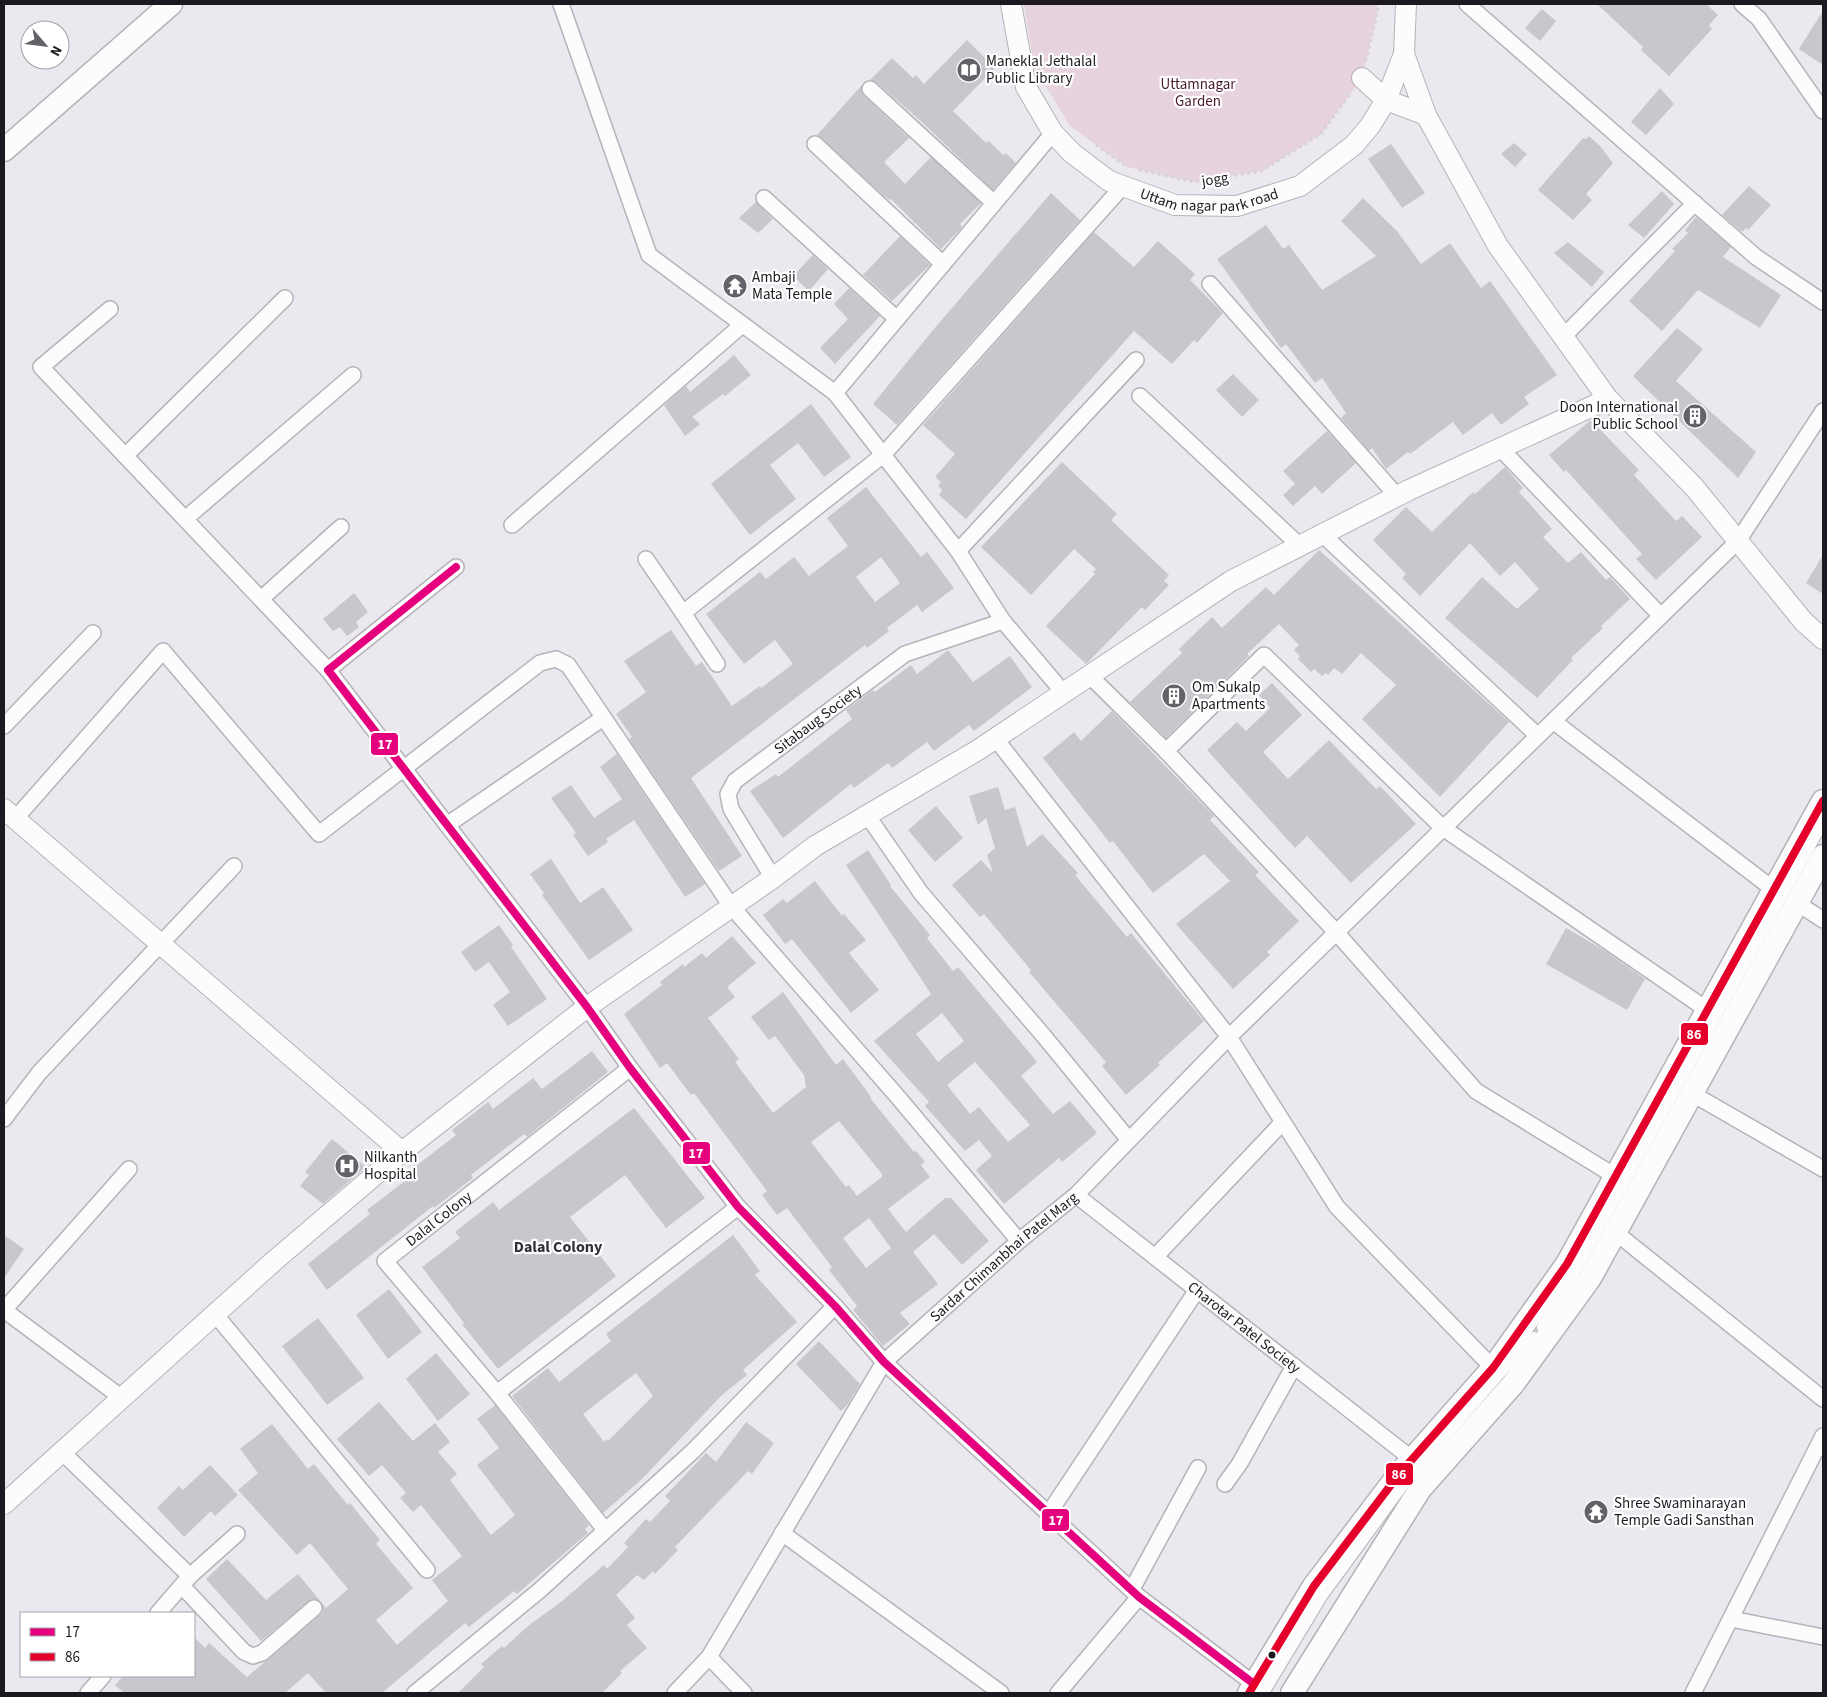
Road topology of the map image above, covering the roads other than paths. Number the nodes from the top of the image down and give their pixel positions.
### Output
1 (155, 4) edge
2 (171, 4) edge
3 (561, 4) edge
4 (1011, 4) edge
5 (1406, 4) edge
6 (1467, 4) edge
7 (1742, 4) edge
8 (1404, 54) junction
9 (1362, 78) road end
10 (870, 90) dead end
11 (1386, 100) junction
12 (1823, 111) edge
13 (1426, 114) junction
14 (1053, 133) junction
15 (4, 137) edge
16 (815, 144) dead end
17 (4, 150) edge
18 (1125, 176) junction
19 (764, 198) dead end
20 (994, 203) junction
21 (1695, 203) junction
22 (944, 264) junction
23 (1210, 284) dead end
24 (285, 298) dead end
25 (1823, 302) edge
26 (110, 309) dead end
27 (897, 319) junction
28 (742, 325) junction
29 (1563, 337) junction
30 (1136, 360) dead end
31 (353, 375) dead end
32 (834, 393) junction
33 (1140, 396) dead end
34 (1608, 399) junction
35 (1823, 412) edge
36 (1500, 448) junction
37 (883, 455) junction
38 (125, 456) junction
39 (1397, 496) junction
40 (185, 519) junction
41 (512, 525) dead end
42 (341, 528) dead end
43 (1322, 534) junction
44 (1738, 541) junction
45 (1300, 546) junction
46 (958, 550) junction
47 (646, 559) dead end
48 (456, 567) dead end
49 (260, 599) junction
50 (683, 613) junction
51 (1661, 616) junction
52 (1003, 621) junction
53 (94, 633) dead end
54 (1823, 639) edge
55 (718, 664) dead end
56 (328, 670) junction
57 (1089, 675) junction
58 (1063, 692) junction
59 (603, 718) junction
60 (1553, 722) junction
61 (4, 726) edge
62 (1538, 736) junction
63 (995, 738) junction
64 (1166, 751) junction
65 (403, 767) junction
66 (1823, 801) edge
67 (10, 814) edge
68 (867, 815) junction
69 (448, 825) junction
70 (1823, 825) edge
71 (1443, 828) junction
72 (1823, 856) edge
73 (234, 866) dead end
74 (773, 878) junction
75 (1773, 890) junction
76 (1796, 903) junction
77 (731, 906) junction
78 (1823, 920) edge
79 (1336, 932) junction
80 (159, 944) junction
81 (588, 1007) junction
82 (1706, 1009) junction
83 (1229, 1036) junction
84 (630, 1068) junction
85 (1691, 1094) junction
86 (4, 1119) edge
87 (1283, 1122) junction
88 (1129, 1140) junction
89 (402, 1152) junction
90 (129, 1168) dead end
91 (1101, 1168) junction
92 (1823, 1169) edge
93 (1615, 1176) junction
94 (1076, 1195) junction
95 (738, 1208) junction
96 (1615, 1232) junction
97 (1024, 1237) junction
98 (1155, 1257) junction
99 (1197, 1290) junction
100 (835, 1306) junction
101 (4, 1310) edge
102 (215, 1314) junction
103 (884, 1362) junction
104 (1294, 1366) junction
105 (1493, 1368) junction
106 (497, 1393) junction
107 (122, 1398) junction
108 (1823, 1399) edge
109 (1823, 1436) edge
110 (62, 1452) junction
111 (1412, 1459) junction
112 (1198, 1468) dead end
113 (1225, 1484) dead end
114 (4, 1504) edge
115 (1049, 1514) junction
116 (605, 1530) junction
117 (782, 1533) junction
118 (237, 1534) dead end
119 (427, 1570) dead end
120 (186, 1581) junction
121 (1136, 1593) junction
122 (314, 1608) dead end
123 (159, 1612) edge
124 (1731, 1618) junction
125 (1823, 1637) edge
126 (709, 1657) junction
127 (102, 1677) edge
128 (1256, 1690) edge
129 (88, 1693) edge
130 (415, 1693) edge
131 (675, 1693) edge
132 (744, 1693) edge
133 (1001, 1693) edge
134 (1058, 1693) edge
135 (1292, 1693) edge
136 (1693, 1693) edge

1 - 15 main road
2 - 17 main road
3 - 28 street
4 - 14 street, Uttam nagar park road
5 - 8 street, Uttam nagar park road
6 - 21 street
7 - 12 street
8 - 11 street, Uttam nagar park road
8 - 13 street
9 - 11 street
10 - 20 street
11 - 13 street
11 - 18 street, Uttam nagar park road
13 - 29 street
14 - 18 street, Uttam nagar park road
14 - 20 street
16 - 22 street
18 - 37 street
19 - 27 street
20 - 22 street
21 - 25 street
21 - 29 street
22 - 27 street
23 - 39 street
24 - 38 street
26 - 38 street
27 - 32 street
28 - 32 street
28 - 41 street
29 - 34 street
30 - 46 street
31 - 40 street
32 - 37 street
33 - 45 street
34 - 36 street
34 - 44 street
35 - 44 street
36 - 39 street
36 - 51 street
37 - 46 street
37 - 50 street
38 - 40 street
39 - 43 street
40 - 49 street
42 - 49 street
43 - 45 street
43 - 62 street
44 - 51 street
44 - 54 street
45 - 57 street
46 - 52 street
47 - 50 street
48 - 56 street
49 - 56 street
50 - 55 street
51 - 60 street
52 - 58 street
52 - 74 street, Sitabaug Society
53 - 61 street
56 - 65 street
57 - 58 street
57 - 64 street
58 - 63 street
59 - 65 street
59 - 69 street
59 - 77 street
60 - 62 street
60 - 75 street
62 - 71 street
63 - 68 street
63 - 83 street
64 - 71 street
64 - 79 street
65 - 67 street
65 - 69 street
66 - 75 main road
67 - 80 street
68 - 74 street
68 - 88 street
69 - 81 street
70 - 128 lane
71 - 79 street
71 - 82 street
72 - 76 main road
73 - 80 street
74 - 77 street
75 - 82 main road
76 - 78 street
76 - 85 main road
77 - 81 street
77 - 97 street
79 - 83 street
79 - 93 street
80 - 86 street
80 - 89 street
81 - 84 street
81 - 89 street
82 - 93 main road
83 - 87 street
83 - 88 street
84 - 95 street
84 - 106 street, Dalal Colony
85 - 92 street
85 - 96 main road
87 - 98 street
87 - 105 street
88 - 91 street
89 - 102 street
90 - 101 street
91 - 94 street
91 - 97 street, Sardar Chimanbhai Patel Marg
93 - 105 main road
94 - 97 street
94 - 98 street, Charotar Patel Society
95 - 100 street
95 - 106 street
96 - 108 street
96 - 135 main road
97 - 103 street, Sardar Chimanbhai Patel Marg
98 - 99 street, Charotar Patel Society
99 - 104 street, Charotar Patel Society
99 - 115 street
100 - 103 street
100 - 116 street
101 - 107 street
102 - 107 street
102 - 119 street
103 - 115 street
103 - 117 street, Sardar Chimanbhai Patel Marg
104 - 111 street, Charotar Patel Society
104 - 113 street
105 - 111 main road
106 - 116 street
107 - 110 street
109 - 124 street
110 - 114 street
110 - 120 street
111 - 128 main road
112 - 121 street
115 - 121 street
116 - 130 street
117 - 126 street, Sardar Chimanbhai Patel Marg
117 - 133 street
118 - 120 street
120 - 122 street
120 - 123 street
121 - 128 street
121 - 134 street
124 - 125 street
124 - 136 street
126 - 131 street, Sardar Chimanbhai Patel Marg
126 - 132 street
127 - 129 street

